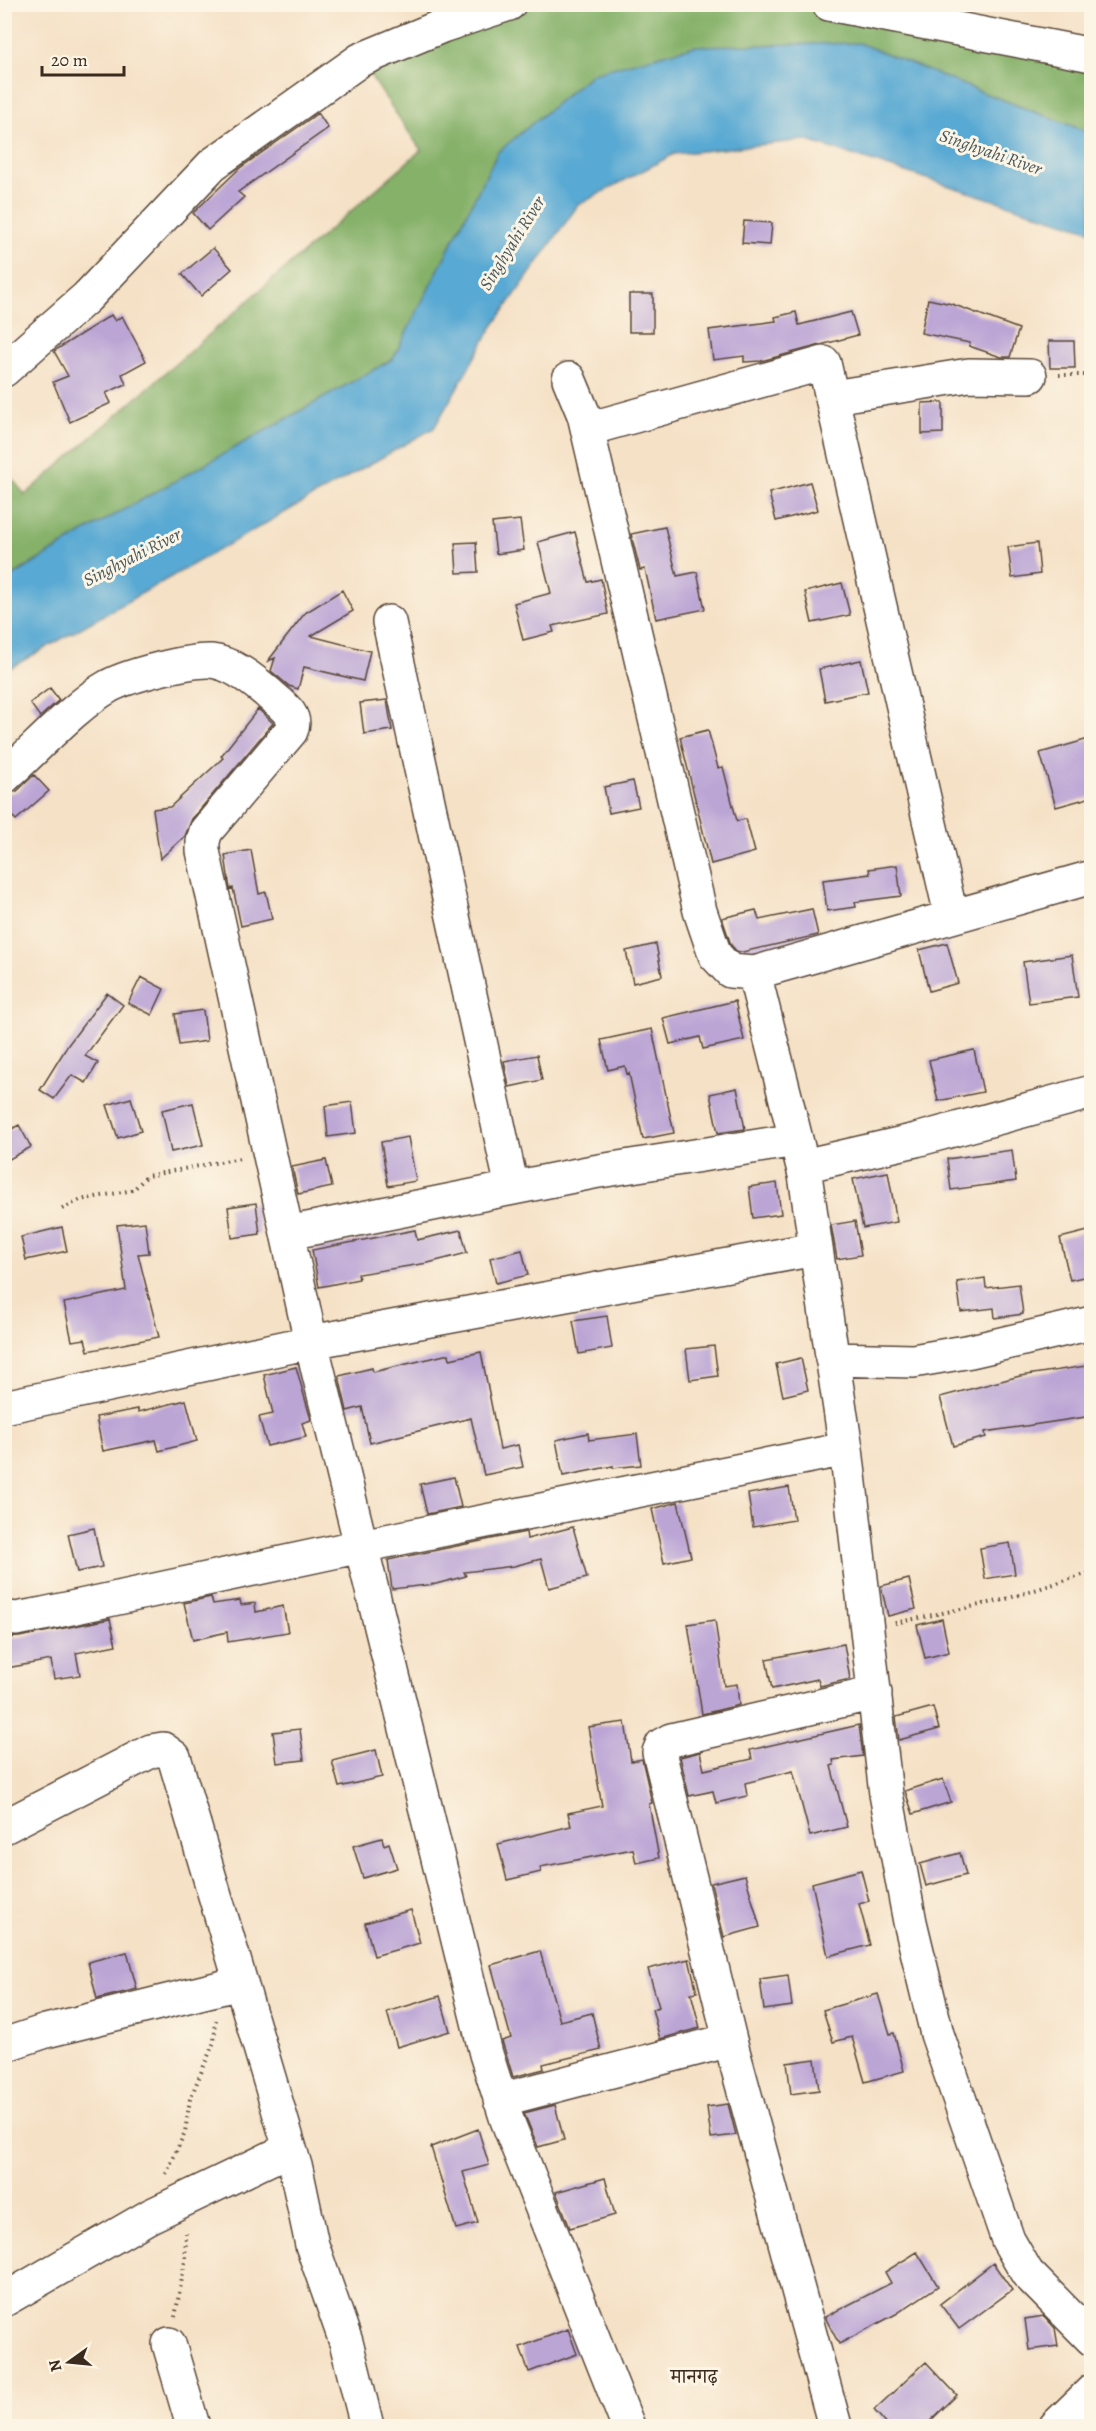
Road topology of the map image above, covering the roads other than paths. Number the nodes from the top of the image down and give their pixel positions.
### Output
1 (509, 4) edge
2 (829, 4) edge
3 (1092, 55) edge
4 (4, 370) edge
5 (1030, 376) dead end
6 (569, 379) dead end
7 (833, 397) junction
8 (588, 429) junction
9 (389, 622) dead end
10 (4, 777) edge
11 (1092, 877) edge
12 (951, 915) junction
13 (754, 973) junction
14 (1092, 1092) edge
15 (800, 1153) junction
16 (512, 1188) junction
17 (288, 1233) junction
18 (815, 1249) junction
19 (1092, 1323) edge
20 (311, 1342) junction
21 (832, 1359) junction
22 (4, 1407) edge
23 (846, 1449) junction
24 (361, 1546) junction
25 (4, 1617) edge
26 (875, 1694) junction
27 (4, 1827) edge
28 (227, 1986) junction
29 (730, 2040) junction
30 (4, 2045) edge
31 (500, 2100) junction
32 (290, 2149) junction
33 (4, 2300) edge
34 (1092, 2339) edge
35 (169, 2344) road end
36 (1092, 2391) edge
37 (192, 2427) edge
38 (367, 2427) edge
39 (628, 2427) edge
40 (835, 2427) edge
41 (1056, 2427) edge

1 - 4 street
2 - 3 street
5 - 7 street
6 - 8 street
7 - 8 street
7 - 12 street
8 - 13 street
9 - 16 street
10 - 17 street
11 - 12 street
12 - 13 street
13 - 15 street
14 - 15 street
15 - 16 street
15 - 18 street
16 - 17 street
17 - 20 street
18 - 20 street
18 - 21 street
19 - 21 street
20 - 22 street
20 - 24 street
21 - 23 street
23 - 24 street
23 - 26 street
24 - 25 street
24 - 31 street
26 - 29 street
26 - 34 street
27 - 28 street
28 - 30 street
28 - 32 street
29 - 31 street
29 - 40 street
31 - 39 street
32 - 33 street
32 - 38 street
35 - 37 street
36 - 41 street

